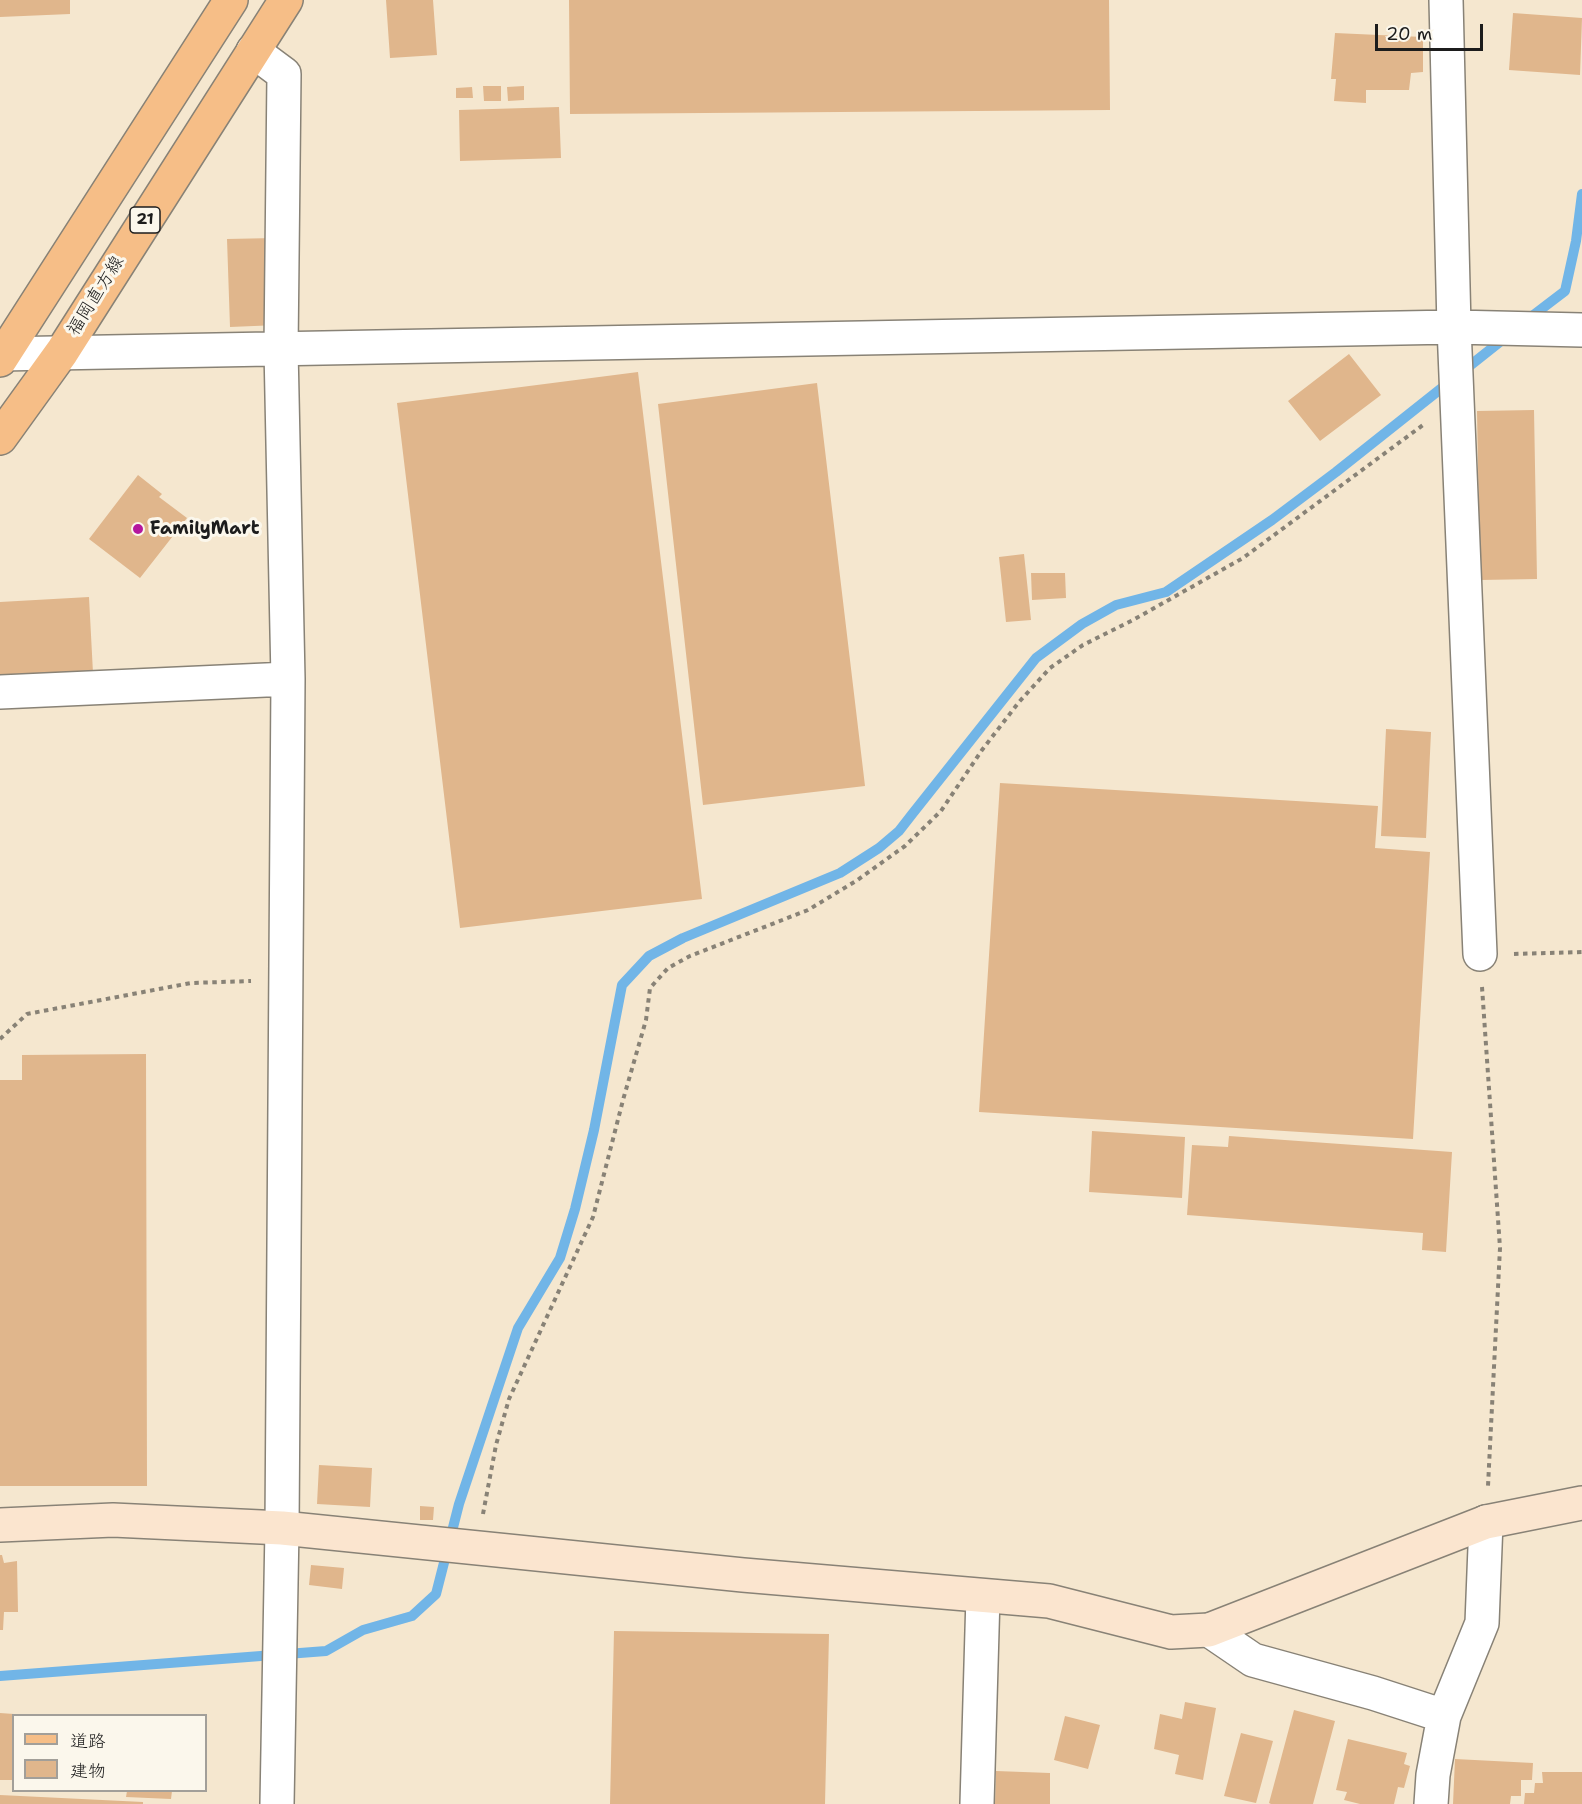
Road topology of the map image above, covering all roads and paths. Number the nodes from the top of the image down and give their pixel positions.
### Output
1 (231, 0) edge
2 (286, 0) edge
3 (1446, 0) edge
4 (253, 51) junction
5 (1454, 327) junction
6 (1582, 330) edge
7 (281, 349) junction
8 (62, 352) junction
9 (1, 356) edge
10 (1457, 400) junction
11 (0, 438) edge
12 (288, 679) junction
13 (0, 692) edge
14 (1582, 952) edge
15 (1480, 954) junction
16 (285, 980) junction
17 (0, 1039) edge
18 (1582, 1503) edge
19 (1486, 1522) junction
20 (0, 1525) edge
21 (282, 1528) junction
22 (479, 1548) junction
23 (983, 1596) junction
24 (1209, 1630) junction
25 (1444, 1716) junction
26 (277, 1804) edge
27 (977, 1804) edge
28 (1431, 1804) edge

1 - 9 main road, 21
2 - 4 main road, 福岡直方線 / 21
3 - 5 street
4 - 7 street
4 - 8 main road, 福岡直方線 / 21
5 - 6 street
5 - 7 street
5 - 10 street
7 - 8 street
7 - 12 street
8 - 9 street
8 - 11 main road, 福岡直方線 / 21
10 - 15 street
10 - 22 path
12 - 13 street
12 - 16 street
14 - 15 path
15 - 19 path
16 - 17 path
16 - 21 street
18 - 19 street
19 - 24 street
19 - 25 street
20 - 21 street
21 - 22 street
21 - 26 street
22 - 23 street
23 - 24 street
23 - 27 street
24 - 25 street
25 - 28 street

